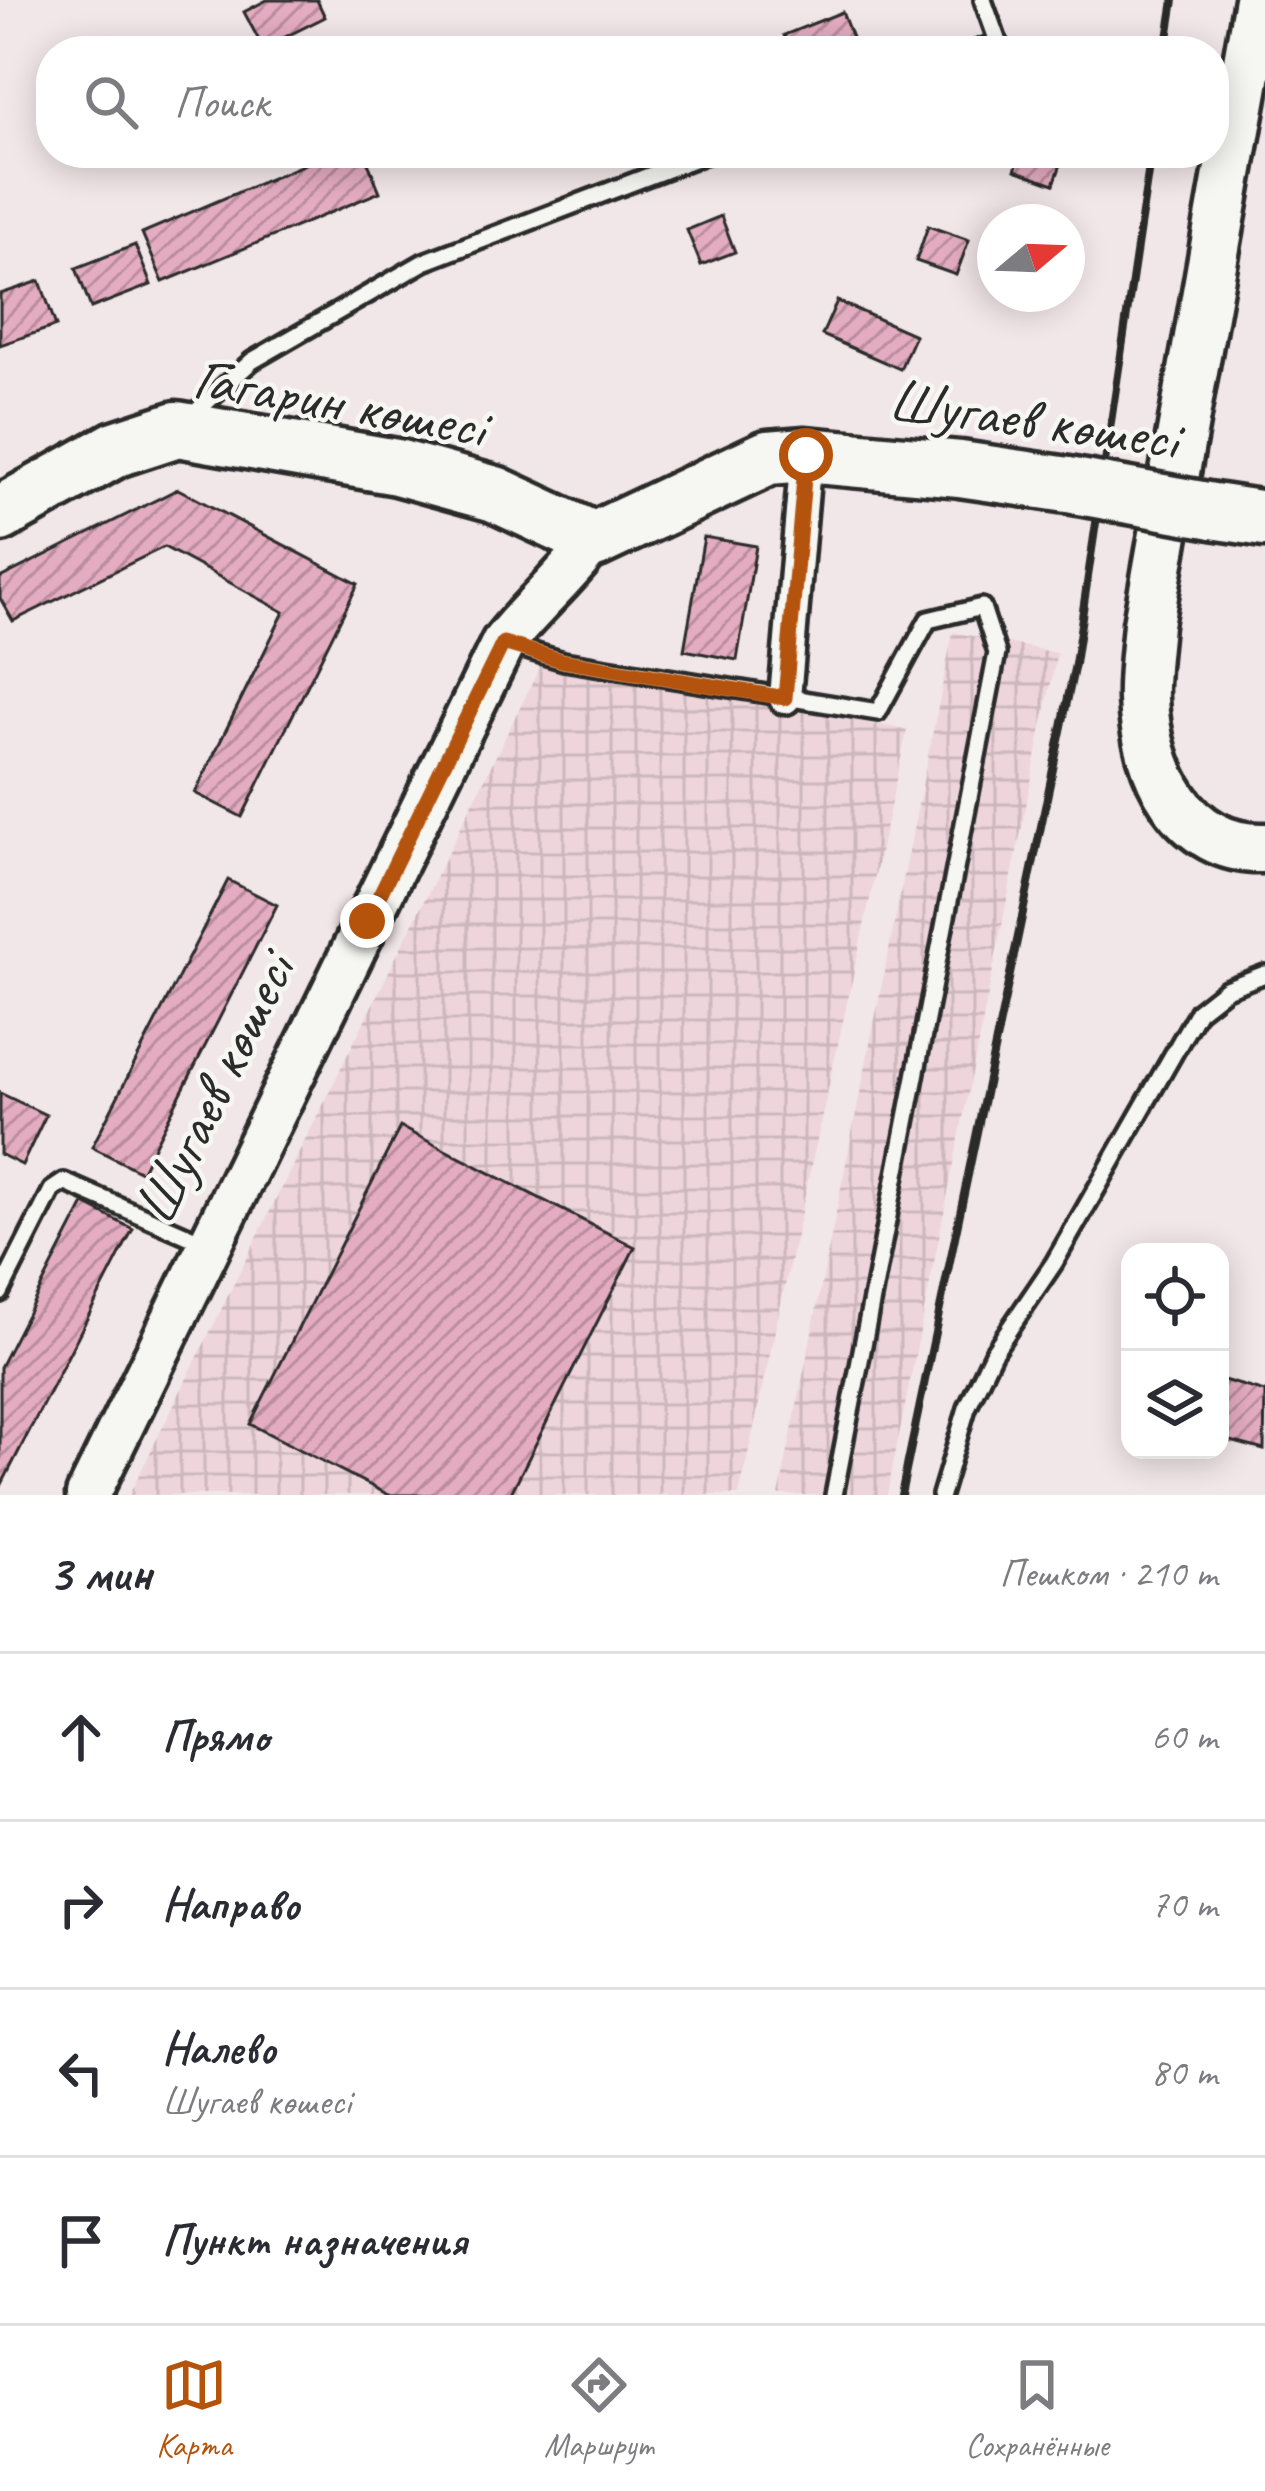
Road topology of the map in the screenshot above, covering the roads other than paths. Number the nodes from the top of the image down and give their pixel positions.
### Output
1 (983, 0) edge
2 (1259, 0) edge
3 (996, 36) edge
4 (670, 168) edge
5 (177, 429) junction
6 (806, 455) junction
7 (0, 514) edge
8 (1251, 517) edge
9 (594, 540) junction
10 (503, 643) junction
11 (785, 698) junction
12 (1265, 848) edge
13 (1265, 974) edge
14 (209, 1245) junction
15 (0, 1293) edge
16 (88, 1495) edge
17 (834, 1495) edge
18 (941, 1495) edge

1 - 3 lane
2 - 12 main road
4 - 5 lane
5 - 7 highway, Гагарин көшесі
5 - 9 highway, Гагарин көшесі
6 - 8 highway, Шугаев көшесі, bridge
6 - 9 highway, Шугаев көшесі
6 - 11 street
9 - 10 main road, Шугаев көшесі
10 - 11 lane
10 - 14 main road, Шугаев көшесі
11 - 17 lane
13 - 18 lane
14 - 15 lane
14 - 16 main road, Шугаев көшесі

